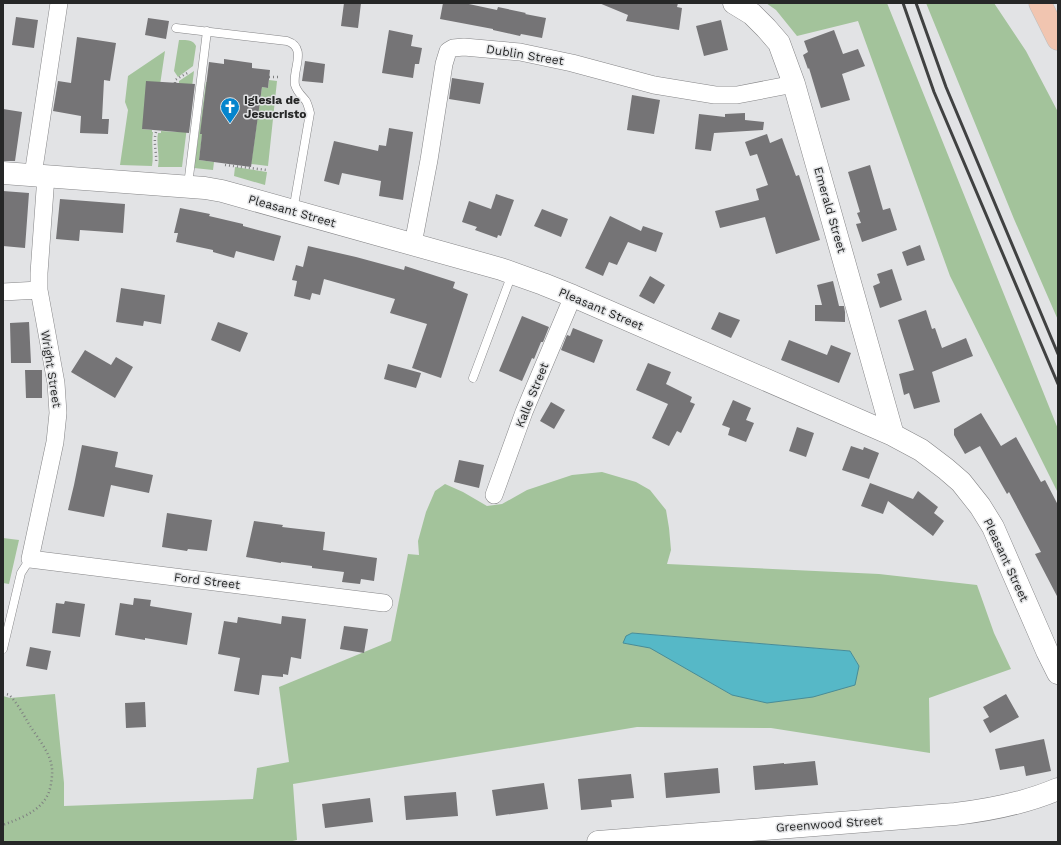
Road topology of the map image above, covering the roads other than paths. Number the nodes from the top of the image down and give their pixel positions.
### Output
1 (59, 3) edge
2 (734, 3) edge
3 (1040, 3) edge
4 (176, 28) dead end
5 (207, 31) junction
6 (1058, 39) edge
7 (794, 84) junction
8 (3, 173) edge
9 (40, 176) junction
10 (188, 186) junction
11 (293, 211) junction
12 (413, 244) junction
13 (513, 273) junction
14 (39, 290) junction
15 (3, 292) edge
16 (573, 296) junction
17 (473, 378) dead end
18 (894, 435) junction
19 (494, 496) dead end
20 (30, 559) junction
21 (384, 603) dead end
22 (3, 649) edge
23 (1058, 673) edge
24 (1058, 789) edge
25 (598, 842) edge

1 - 9 street, Wright Street
2 - 7 street, Emerald Street
3 - 6 highway
4 - 5 lane
5 - 10 lane
5 - 11 lane
7 - 12 street, Dublin Street
7 - 18 street, Emerald Street
8 - 9 street, Pleasant Street
9 - 10 street, Pleasant Street
9 - 14 street, Wright Street
10 - 11 street, Pleasant Street
11 - 12 street, Pleasant Street
12 - 13 street, Pleasant Street
13 - 16 street, Pleasant Street
13 - 17 lane
14 - 15 street
14 - 20 street, Wright Street
16 - 18 street, Pleasant Street
16 - 19 street, Kalle Street
18 - 23 street, Pleasant Street
20 - 21 street, Ford Street
20 - 22 lane
24 - 25 street, Greenwood Street

